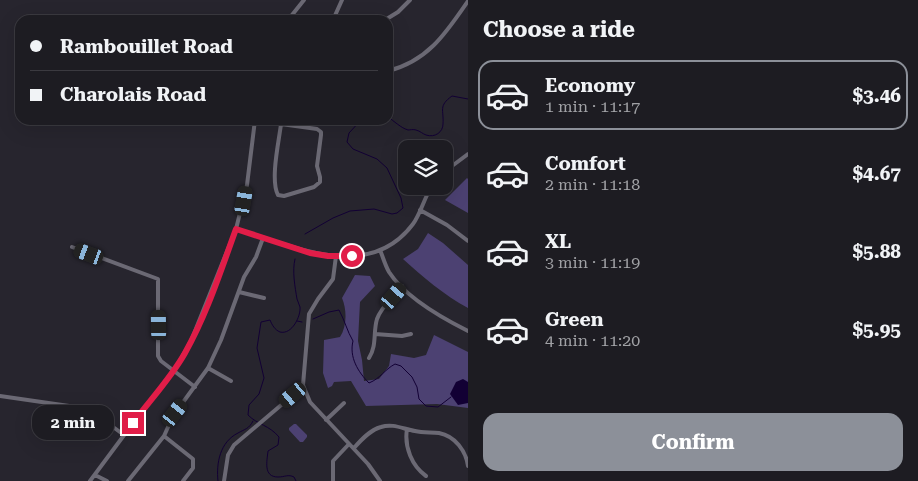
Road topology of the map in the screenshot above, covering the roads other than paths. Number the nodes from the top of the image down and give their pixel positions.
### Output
1 (304, 0) edge
2 (342, 0) edge
3 (410, 0) edge
4 (468, 1) edge
5 (292, 15) edge
6 (335, 15) edge
7 (393, 15) edge
8 (393, 69) edge
9 (254, 125) edge
10 (281, 125) edge
11 (288, 125) edge
12 (468, 154) edge
13 (453, 165) edge
14 (428, 195) edge
15 (420, 210) junction
16 (236, 229) junction
17 (263, 238) junction
18 (468, 241) edge
19 (72, 248) dead end
20 (380, 250) junction
21 (336, 256) junction
22 (402, 286) junction
23 (239, 292) junction
24 (264, 298) dead end
25 (468, 331) edge
26 (375, 334) junction
27 (411, 334) dead end
28 (368, 358) dead end
29 (208, 368) junction
30 (174, 371) junction
31 (231, 381) dead end
32 (195, 387) junction
33 (304, 391) junction
34 (0, 396) edge
35 (344, 403) dead end
36 (326, 420) junction
37 (408, 429) junction
38 (124, 435) junction
39 (164, 436) junction
40 (349, 444) junction
41 (354, 448) junction
42 (467, 459) edge
43 (468, 466) edge
44 (95, 475) junction
45 (426, 476) dead end
46 (90, 481) edge
47 (98, 481) edge
48 (107, 481) edge
49 (128, 481) edge
50 (183, 481) edge
51 (224, 481) edge
52 (333, 481) edge
53 (380, 481) edge

1 - 5 street
2 - 6 street
3 - 7 street
4 - 8 street
9 - 16 street
10 - 11 street
12 - 13 street
14 - 15 street
15 - 18 street
15 - 20 street
16 - 17 street
16 - 30 street
17 - 21 street
17 - 23 street
19 - 30 street
20 - 21 street
20 - 22 street
21 - 33 street
22 - 25 street
22 - 26 street
23 - 24 street
23 - 29 street
26 - 27 street
26 - 28 street
29 - 31 street
29 - 32 street
30 - 32 street
30 - 38 street
32 - 39 street
33 - 36 street
33 - 51 street
34 - 38 street
35 - 36 street
36 - 40 street
37 - 41 street
37 - 42 street
37 - 45 street
38 - 44 street
39 - 49 street
39 - 50 street
40 - 41 street
40 - 52 street
41 - 53 street
42 - 43 street
44 - 46 street
44 - 47 street
44 - 48 street

